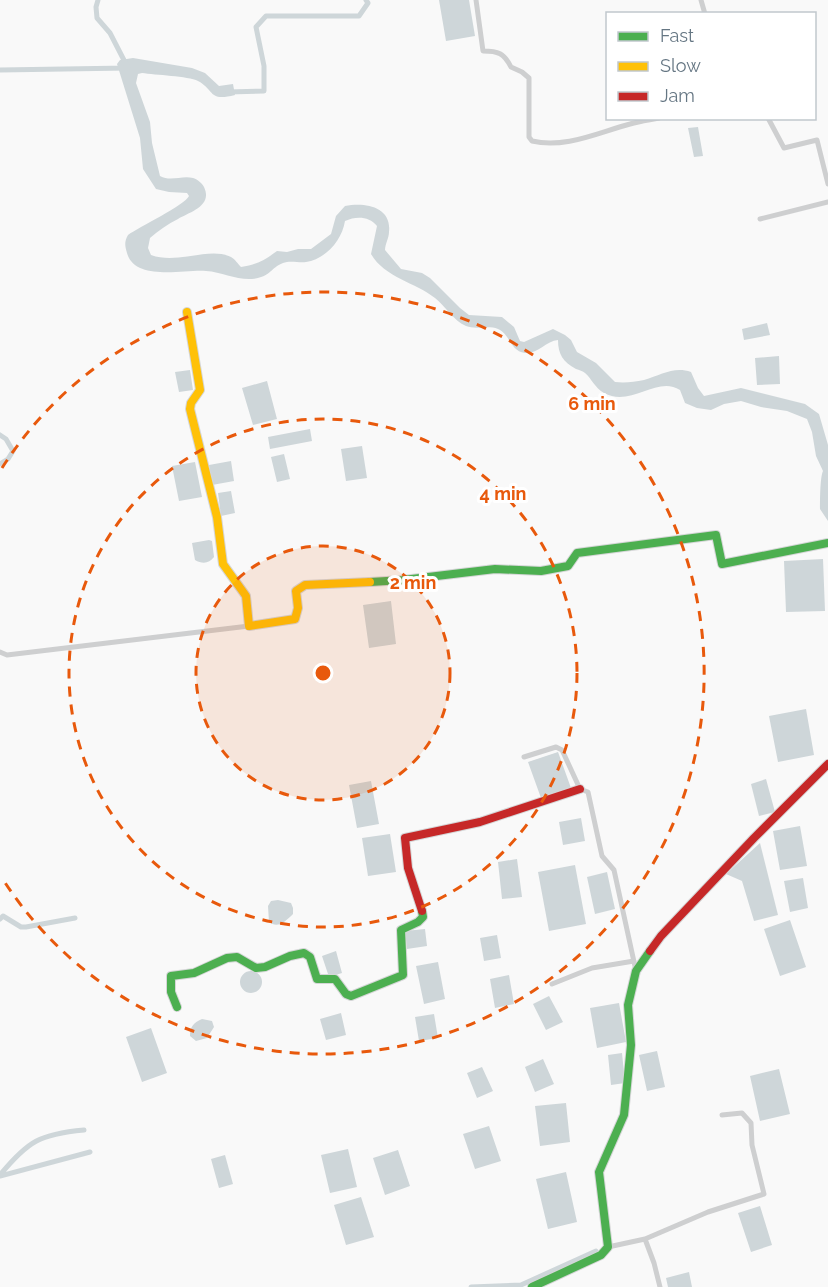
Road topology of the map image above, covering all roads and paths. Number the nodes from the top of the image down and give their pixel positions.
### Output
1 (476, 0) edge
2 (649, 120) edge
3 (769, 120) edge
4 (828, 184) edge
5 (828, 202) edge
6 (760, 219) dead end
7 (188, 312) dead end
8 (828, 543) edge
9 (249, 627) junction
10 (0, 652) edge
11 (524, 757) dead end
12 (828, 764) edge
13 (580, 789) junction
14 (634, 961) junction
15 (636, 971) junction
16 (552, 984) dead end
17 (177, 1007) dead end
18 (722, 1115) dead end
19 (645, 1239) junction
20 (608, 1247) junction
21 (532, 1287) edge
22 (660, 1287) edge

1 - 2 street
3 - 4 street
5 - 6 street
7 - 9 street
8 - 9 street
9 - 10 street
11 - 13 street
12 - 15 street
13 - 14 street
13 - 17 street
14 - 15 street
14 - 16 street
15 - 20 street
18 - 19 street
19 - 20 street
19 - 22 street
20 - 21 street

